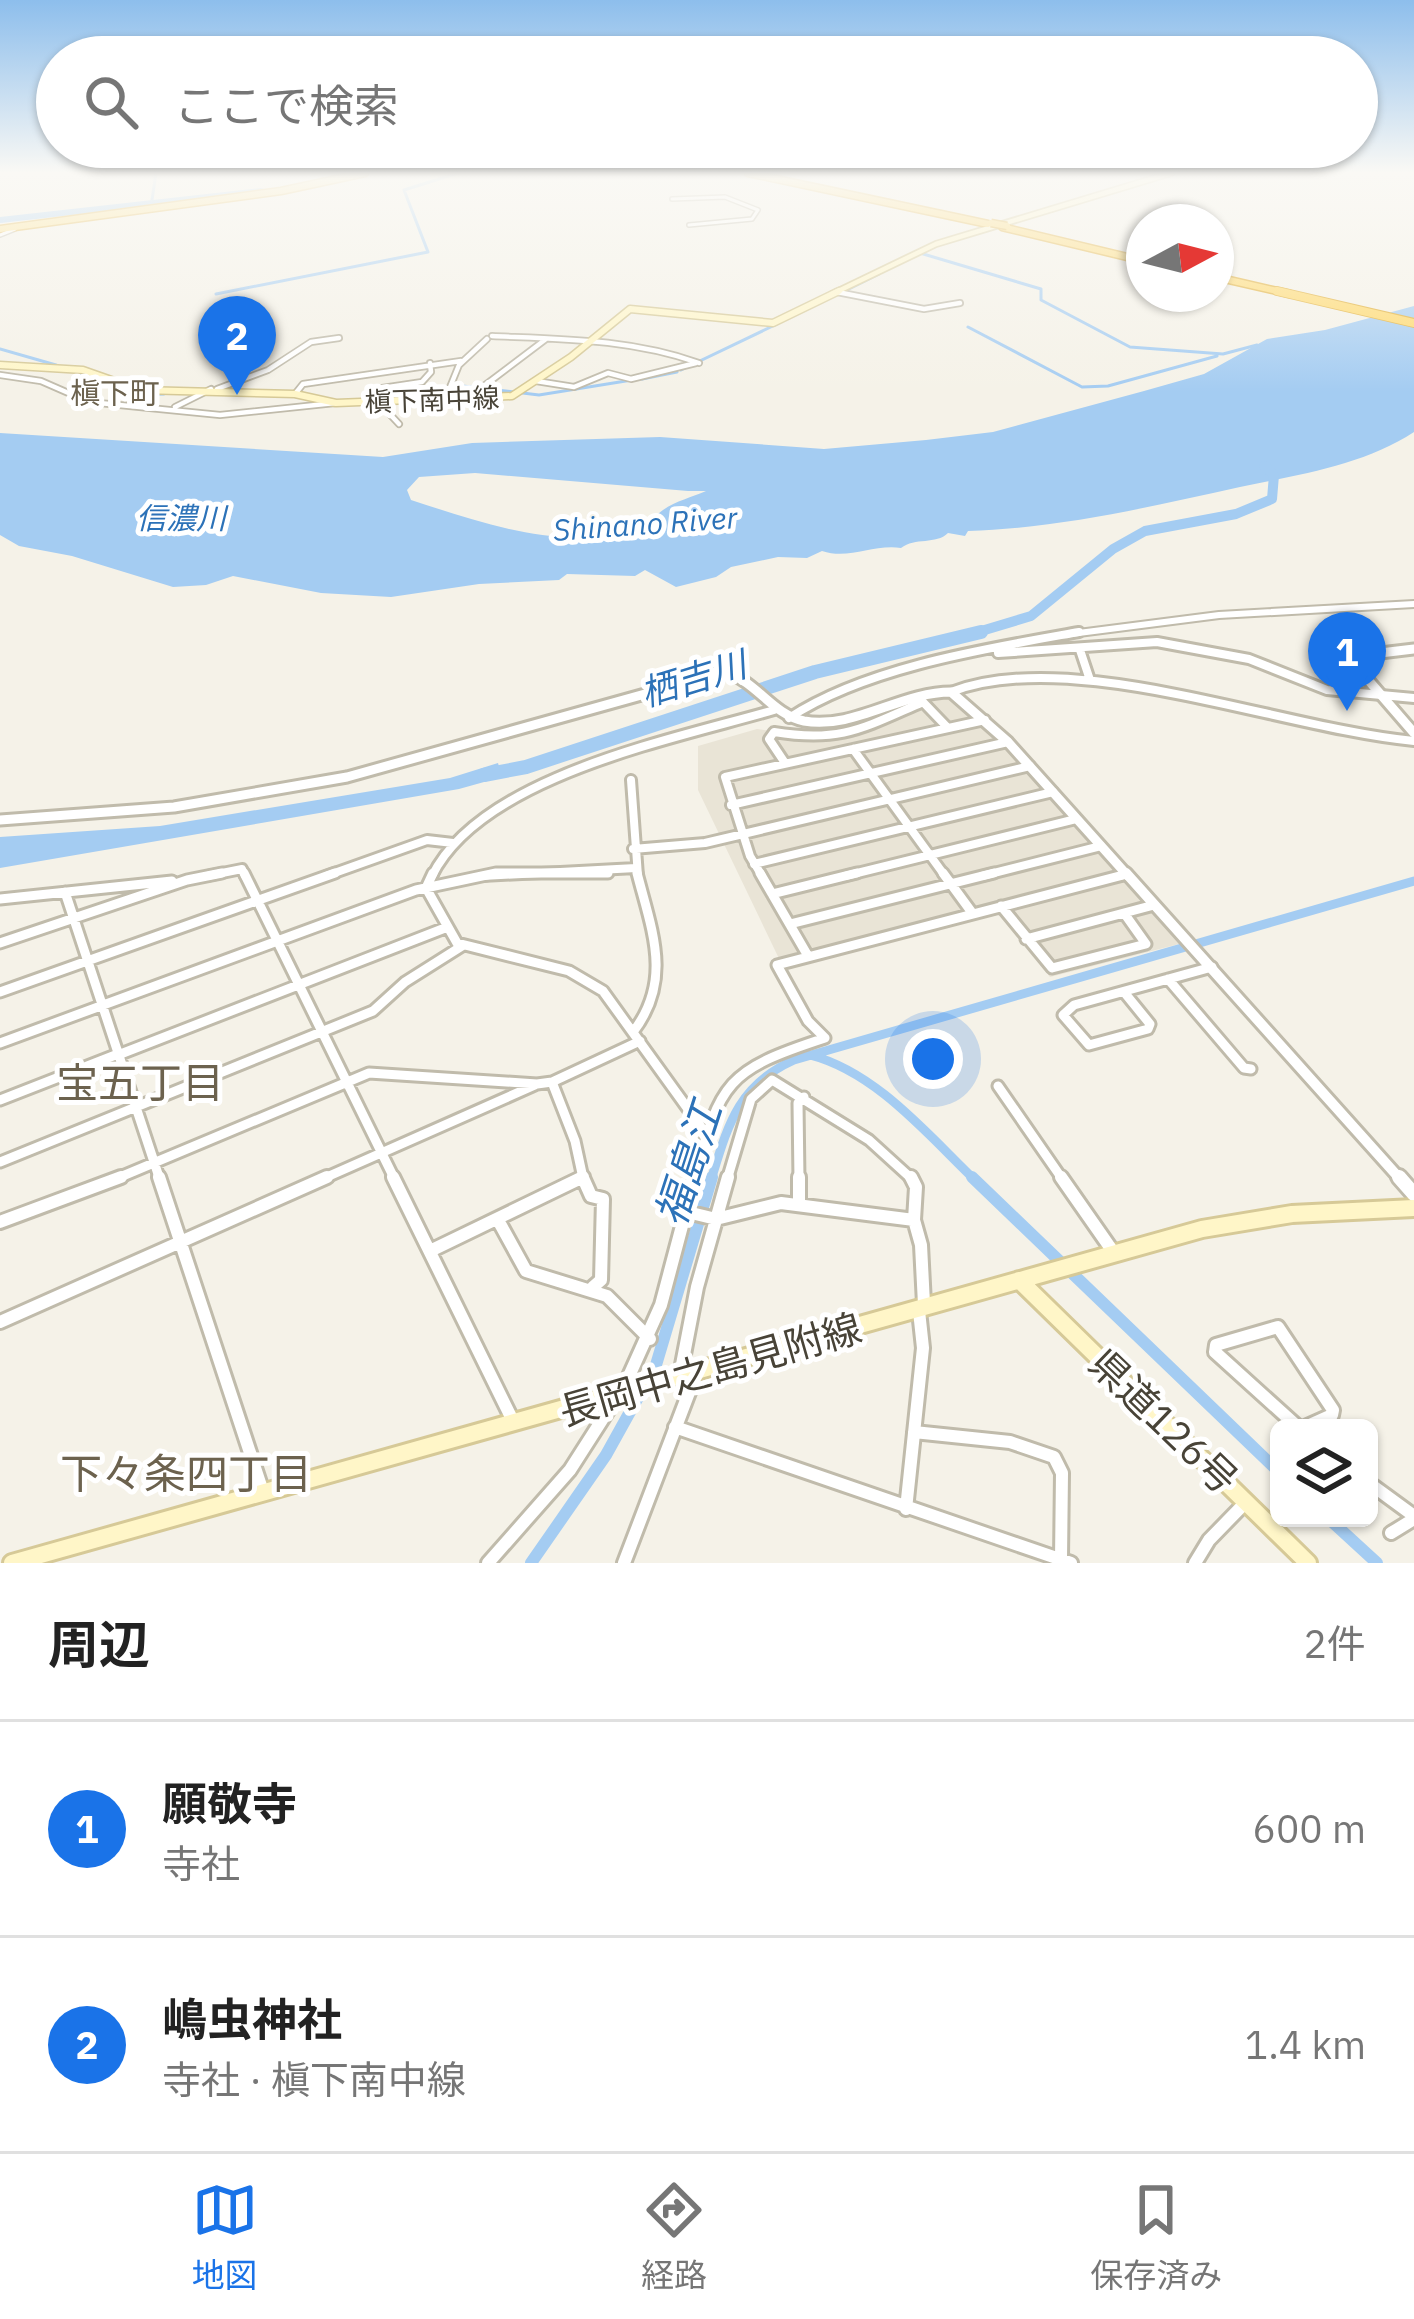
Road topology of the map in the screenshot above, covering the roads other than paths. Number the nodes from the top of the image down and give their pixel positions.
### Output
1 (937, 246) edge
2 (1087, 246) edge
3 (1126, 255) edge
4 (1234, 280) edge
5 (837, 292) junction
6 (960, 303) dead end
7 (1414, 322) edge
8 (339, 338) dead end
9 (547, 338) junction
10 (589, 339) junction
11 (461, 362) junction
12 (430, 363) junction
13 (0, 370) edge
14 (536, 381) junction
15 (214, 389) junction
16 (295, 394) junction
17 (472, 394) junction
18 (446, 398) junction
19 (386, 401) junction
20 (336, 403) junction
21 (174, 408) junction
22 (399, 424) dead end
23 (1414, 604) edge
24 (1414, 649) edge
25 (1079, 650) junction
26 (990, 651) junction
27 (1090, 680) junction
28 (951, 692) junction
29 (1380, 693) junction
30 (1414, 698) edge
31 (772, 708) junction
32 (789, 718) junction
33 (986, 719) junction
34 (947, 728) junction
35 (1414, 737) edge
36 (1008, 742) junction
37 (853, 748) junction
38 (785, 763) junction
39 (1030, 766) junction
40 (871, 773) junction
41 (631, 780) dead end
42 (1054, 792) junction
43 (890, 799) junction
44 (730, 805) junction
45 (1078, 818) junction
46 (0, 820) edge
47 (909, 826) junction
48 (741, 834) junction
49 (453, 843) junction
50 (1102, 845) junction
51 (633, 849) junction
52 (930, 855) junction
53 (754, 864) junction
54 (636, 868) junction
55 (1128, 874) junction
56 (187, 880) junction
57 (951, 884) junction
58 (426, 888) junction
59 (64, 892) junction
60 (772, 894) junction
61 (0, 898) edge
62 (257, 901) junction
63 (1156, 904) junction
64 (1001, 906) junction
65 (1124, 913) junction
66 (973, 914) junction
67 (74, 918) junction
68 (790, 924) junction
69 (445, 928) junction
70 (1026, 938) junction
71 (277, 941) junction
72 (0, 944) edge
73 (464, 945) junction
74 (808, 956) junction
75 (88, 961) junction
76 (1212, 967) junction
77 (1168, 980) junction
78 (299, 985) junction
79 (0, 992) edge
80 (1124, 992) junction
81 (103, 1005) junction
82 (322, 1032) junction
83 (637, 1037) junction
84 (0, 1043) edge
85 (118, 1054) junction
86 (1251, 1069) dead end
87 (347, 1082) junction
88 (552, 1082) junction
89 (536, 1084) junction
90 (998, 1086) dead end
91 (804, 1097) junction
92 (0, 1100) edge
93 (135, 1106) junction
94 (706, 1134) junction
95 (381, 1153) junction
96 (0, 1162) edge
97 (154, 1163) junction
98 (583, 1178) junction
99 (1414, 1194) edge
100 (799, 1204) junction
101 (1414, 1208) edge
102 (687, 1211) junction
103 (713, 1218) junction
104 (498, 1220) junction
105 (914, 1220) junction
106 (0, 1222) edge
107 (181, 1242) junction
108 (430, 1251) junction
109 (1114, 1252) junction
110 (1019, 1280) junction
111 (593, 1287) junction
112 (922, 1310) junction
113 (0, 1322) edge
114 (650, 1339) junction
115 (681, 1376) junction
116 (625, 1392) junction
117 (514, 1424) junction
118 (675, 1426) junction
119 (1301, 1428) edge
120 (914, 1432) junction
121 (1378, 1491) edge
122 (262, 1492) junction
123 (1246, 1502) junction
124 (906, 1509) junction
125 (1414, 1517) edge
126 (1391, 1533) dead end
127 (1066, 1561) edge
128 (12, 1563) edge
129 (488, 1563) edge
130 (624, 1563) edge
131 (1195, 1563) edge
132 (1308, 1563) edge

1 - 5 main road, 槇下南中線
2 - 3 highway, bridge
4 - 7 highway
5 - 6 street
5 - 10 main road, 槇下南中線
8 - 15 street
9 - 10 street
9 - 11 street
9 - 17 street
10 - 14 main road, 槇下南中線
10 - 14 street
11 - 12 street
11 - 18 street
12 - 16 street
12 - 19 street
13 - 15 main road, 槇下南中線
13 - 21 street
14 - 17 main road, 槇下南中線
15 - 16 main road, 槇下南中線
15 - 21 street
16 - 20 main road, 槇下南中線
17 - 18 main road, 槇下南中線
18 - 19 main road, 槇下南中線
19 - 20 main road, 槇下南中線
19 - 22 street
20 - 21 street
23 - 26 street
24 - 29 street
25 - 26 street
25 - 27 street
25 - 29 street
26 - 32 street
27 - 28 street
27 - 35 street
28 - 32 street
28 - 33 street
29 - 30 street
29 - 35 street
31 - 32 street
31 - 46 street
31 - 49 street
33 - 34 street
33 - 36 street
34 - 37 street
34 - 38 street
36 - 39 street
36 - 40 street
37 - 38 street
37 - 40 street
38 - 44 street
39 - 42 street
39 - 43 street
40 - 43 street
40 - 44 street
41 - 51 street
42 - 45 street
42 - 47 street
43 - 47 street
43 - 48 street
44 - 48 street
45 - 50 street
45 - 52 street
47 - 52 street
47 - 53 street
48 - 51 street
48 - 53 street
49 - 58 street
49 - 62 street
50 - 55 street
50 - 57 street
51 - 54 street
52 - 57 street
52 - 60 street
53 - 60 street
54 - 58 street
54 - 83 street
55 - 63 street
55 - 64 street
56 - 59 street
56 - 62 street
56 - 67 street
57 - 66 street
57 - 68 street
58 - 69 street
58 - 71 street
59 - 61 street
59 - 67 street
60 - 68 street
62 - 71 street
62 - 75 street
63 - 65 street
63 - 76 street
64 - 66 street
64 - 70 street
65 - 70 street
65 - 70 street
66 - 74 street
67 - 72 street
67 - 75 street
68 - 74 street
69 - 73 street
69 - 78 street
71 - 78 street
71 - 81 street
73 - 82 street
73 - 83 street
74 - 94 street
75 - 79 street
75 - 81 street
76 - 77 street
76 - 99 street
77 - 80 street
77 - 86 street
78 - 82 street
78 - 85 street
80 - 80 street
81 - 84 street
81 - 85 street
82 - 87 street
82 - 93 street
83 - 88 street
83 - 94 street
85 - 92 street
85 - 93 street
87 - 89 street
87 - 95 street
87 - 97 street
88 - 89 street
88 - 98 street
89 - 95 street
90 - 109 street
91 - 100 street
91 - 103 street
91 - 105 street
93 - 96 street
93 - 97 street
94 - 102 street
95 - 107 street
95 - 108 street
97 - 106 street
97 - 107 street
98 - 104 street
98 - 111 street
100 - 103 street
100 - 105 street
101 - 109 main road, 長岡中之島見附線
102 - 103 street
102 - 114 street
103 - 115 street
104 - 108 street
104 - 111 street
105 - 112 street
107 - 113 street
107 - 122 street
108 - 117 street
109 - 110 main road, 長岡中之島見附線
110 - 112 main road, 長岡中之島見附線
110 - 123 main road, 県道126号
111 - 114 street
112 - 115 main road, 長岡中之島見附線
112 - 120 street
114 - 116 street
115 - 116 main road, 長岡中之島見附線
115 - 118 street
116 - 117 main road, 長岡中之島見附線
116 - 129 street
117 - 122 main road, 長岡中之島見附線
118 - 124 street
118 - 130 street
119 - 119 street
120 - 124 street
120 - 127 street
121 - 125 street
122 - 128 main road, 長岡中之島見附線
123 - 131 street
123 - 132 main road, 県道126号
124 - 127 street
125 - 126 street

